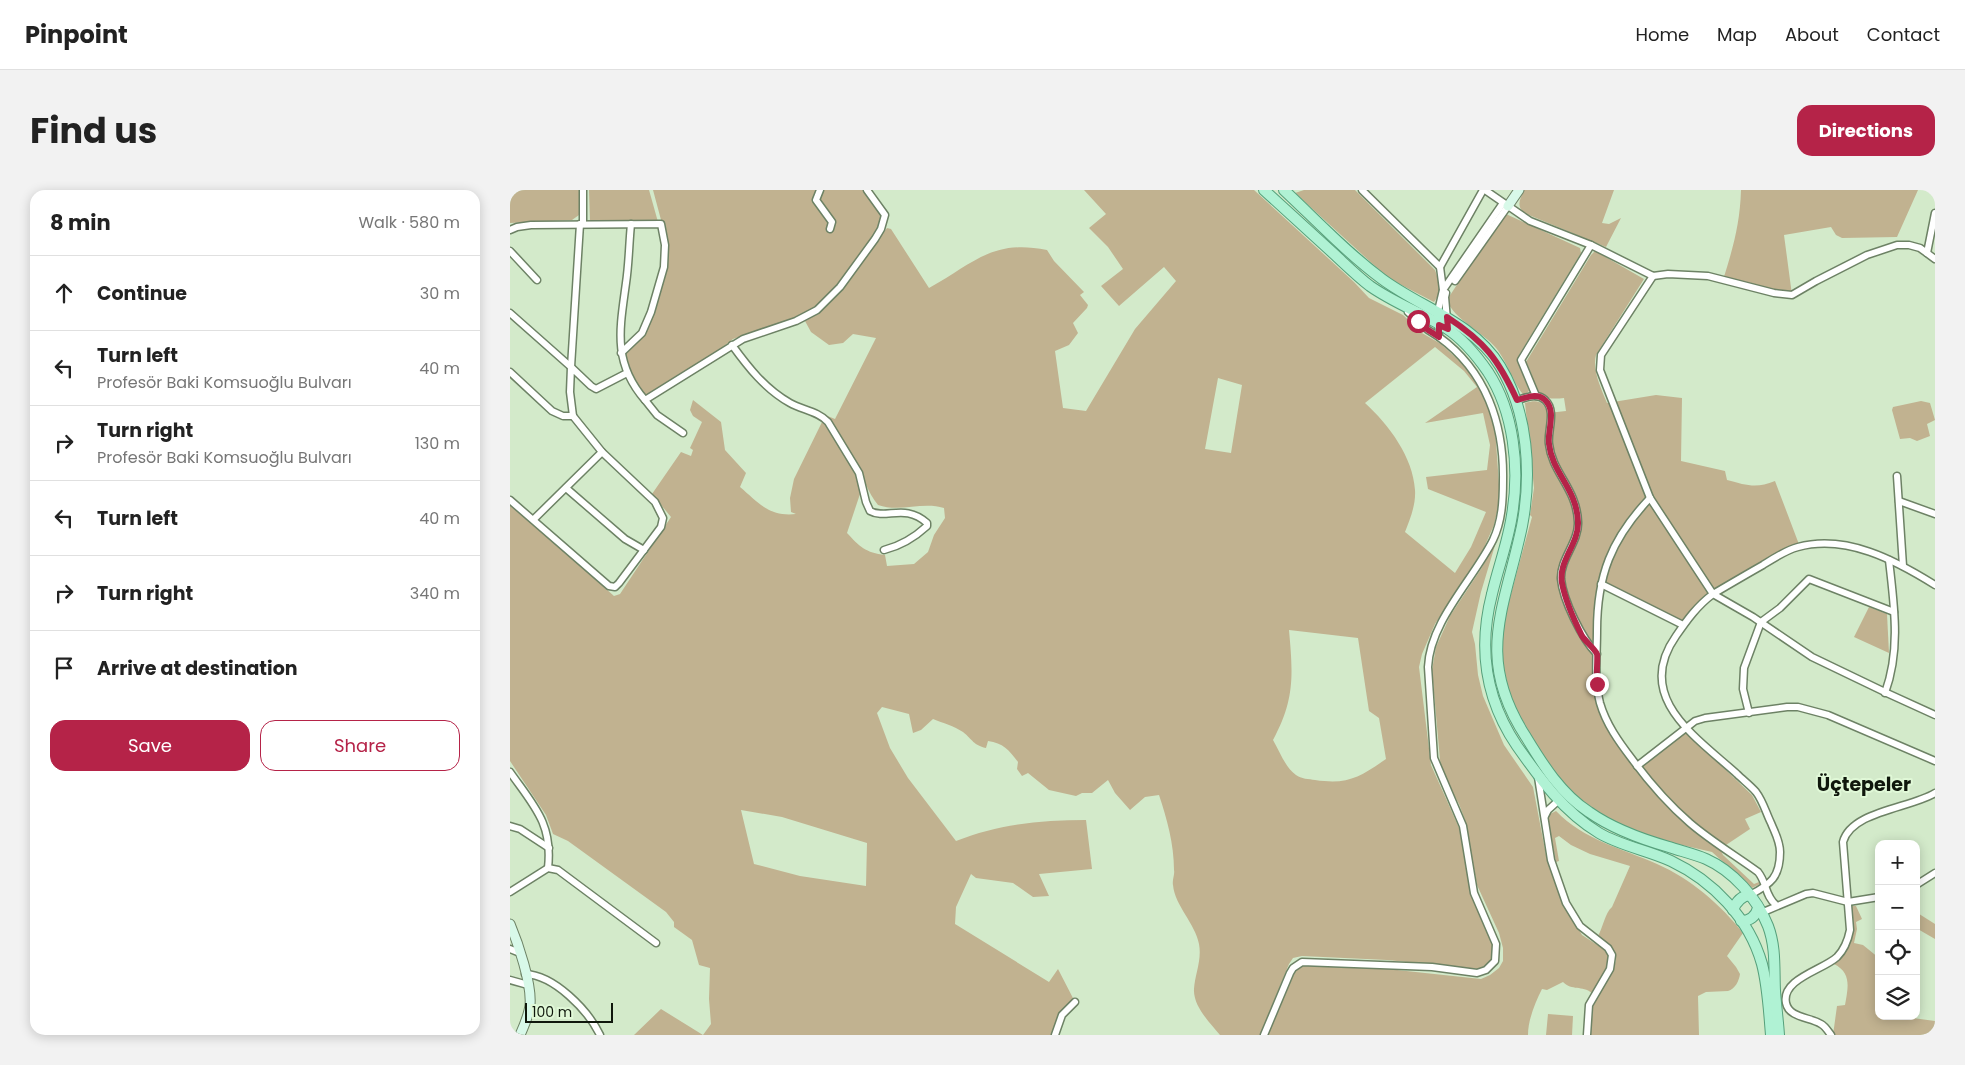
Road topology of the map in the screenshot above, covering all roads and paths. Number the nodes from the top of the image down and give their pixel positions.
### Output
1 (583, 190) edge
2 (820, 190) edge
3 (867, 190) edge
4 (1264, 190) edge
5 (1362, 190) edge
6 (1484, 190) edge
7 (1519, 190) edge
8 (1288, 191) edge
9 (1505, 205) junction
10 (1935, 213) edge
11 (582, 224) junction
12 (631, 224) junction
13 (830, 229) dead end
14 (510, 230) edge
15 (1592, 246) junction
16 (510, 251) edge
17 (1927, 253) junction
18 (1935, 260) edge
19 (1440, 267) junction
20 (1653, 276) junction
21 (537, 280) dead end
22 (1443, 290) junction
23 (1400, 304) junction
24 (1438, 312) junction
25 (510, 313) edge
26 (1445, 324) junction
27 (1439, 337) junction
28 (732, 345) junction
29 (1450, 345) junction
30 (621, 353) junction
31 (572, 367) junction
32 (510, 372) edge
33 (627, 373) junction
34 (1536, 396) junction
35 (645, 400) junction
36 (1517, 400) junction
37 (573, 416) junction
38 (683, 433) dead end
39 (602, 452) junction
40 (1897, 476) dead end
41 (566, 488) junction
42 (1650, 498) junction
43 (510, 500) edge
44 (1899, 501) junction
45 (1935, 514) edge
46 (534, 519) junction
47 (644, 550) junction
48 (884, 550) dead end
49 (1889, 560) junction
50 (1904, 566) junction
51 (1601, 584) junction
52 (1935, 585) edge
53 (1714, 594) junction
54 (1894, 612) junction
55 (1761, 622) junction
56 (1683, 625) junction
57 (1597, 654) junction
58 (1885, 693) junction
59 (1749, 713) junction
60 (1935, 714) edge
61 (1686, 727) junction
62 (1935, 760) edge
63 (1637, 766) junction
64 (510, 772) edge
65 (1537, 775) junction
66 (1935, 793) edge
67 (1558, 801) junction
68 (1544, 817) junction
69 (510, 826) edge
70 (549, 848) junction
71 (548, 868) junction
72 (1935, 873) edge
73 (1917, 885) edge
74 (1766, 887) junction
75 (510, 892) edge
76 (1750, 895) junction
77 (1875, 898) edge
78 (1848, 902) junction
79 (1776, 905) junction
80 (1733, 910) junction
81 (1760, 910) junction
82 (1741, 921) junction
83 (510, 924) edge
84 (656, 943) dead end
85 (510, 949) edge
86 (520, 953) junction
87 (525, 974) junction
88 (510, 980) edge
89 (528, 985) junction
90 (1781, 996) junction
91 (1075, 1002) dead end
92 (520, 1035) edge
93 (600, 1035) edge
94 (1055, 1035) edge
95 (1264, 1035) edge
96 (1587, 1035) edge
97 (1772, 1035) edge
98 (1779, 1035) edge
99 (1831, 1035) edge

1 - 11 street
2 - 13 street
3 - 28 street
4 - 23 main road
5 - 19 street
6 - 9 street
6 - 19 street
7 - 9 street
8 - 24 main road
9 - 15 street
9 - 22 street
9 - 26 street
10 - 17 street
11 - 12 street
11 - 14 street
11 - 31 street
12 - 30 street
12 - 30 street
15 - 20 street
15 - 34 street
16 - 21 street
17 - 18 street
17 - 20 street
19 - 22 street
20 - 42 street
22 - 24 street
23 - 26 main road
23 - 27 street
24 - 26 main road
25 - 31 street
26 - 27 street
26 - 29 street
26 - 36 main road
26 - 65 main road
27 - 29 street
28 - 35 street
28 - 48 street
29 - 95 street
30 - 33 street
31 - 33 street
31 - 37 street
32 - 37 street
33 - 35 street
34 - 36 street
34 - 57 street
35 - 38 street
36 - 76 main road
37 - 39 street
39 - 41 street
39 - 47 street
40 - 44 street
41 - 46 street
41 - 47 street
42 - 51 street
42 - 53 street
43 - 46 street
44 - 45 street
44 - 50 street
46 - 47 street
49 - 50 street
49 - 53 street
49 - 54 street
50 - 52 street
51 - 56 street
51 - 57 street
53 - 55 street
53 - 56 street
54 - 55 street
54 - 58 street
55 - 58 street
55 - 59 street
56 - 61 street
57 - 63 street
58 - 60 street
59 - 61 street
59 - 62 street
61 - 63 street
61 - 74 street
63 - 74 street
64 - 70 street
65 - 67 main road
65 - 68 street
66 - 78 street
67 - 68 street
67 - 80 main road
68 - 96 street
69 - 70 street
70 - 71 street
71 - 75 street
71 - 84 street
72 - 73 street
74 - 76 street
74 - 79 street
76 - 80 main road
76 - 81 main road
77 - 78 street
78 - 79 street
78 - 90 street
79 - 81 street
80 - 82 main road
81 - 82 main road
81 - 90 main road
82 - 97 main road
83 - 86 street
85 - 86 street
86 - 87 street
87 - 89 street
87 - 93 street
88 - 89 street
89 - 92 street
90 - 98 main road
90 - 99 street
91 - 94 street

